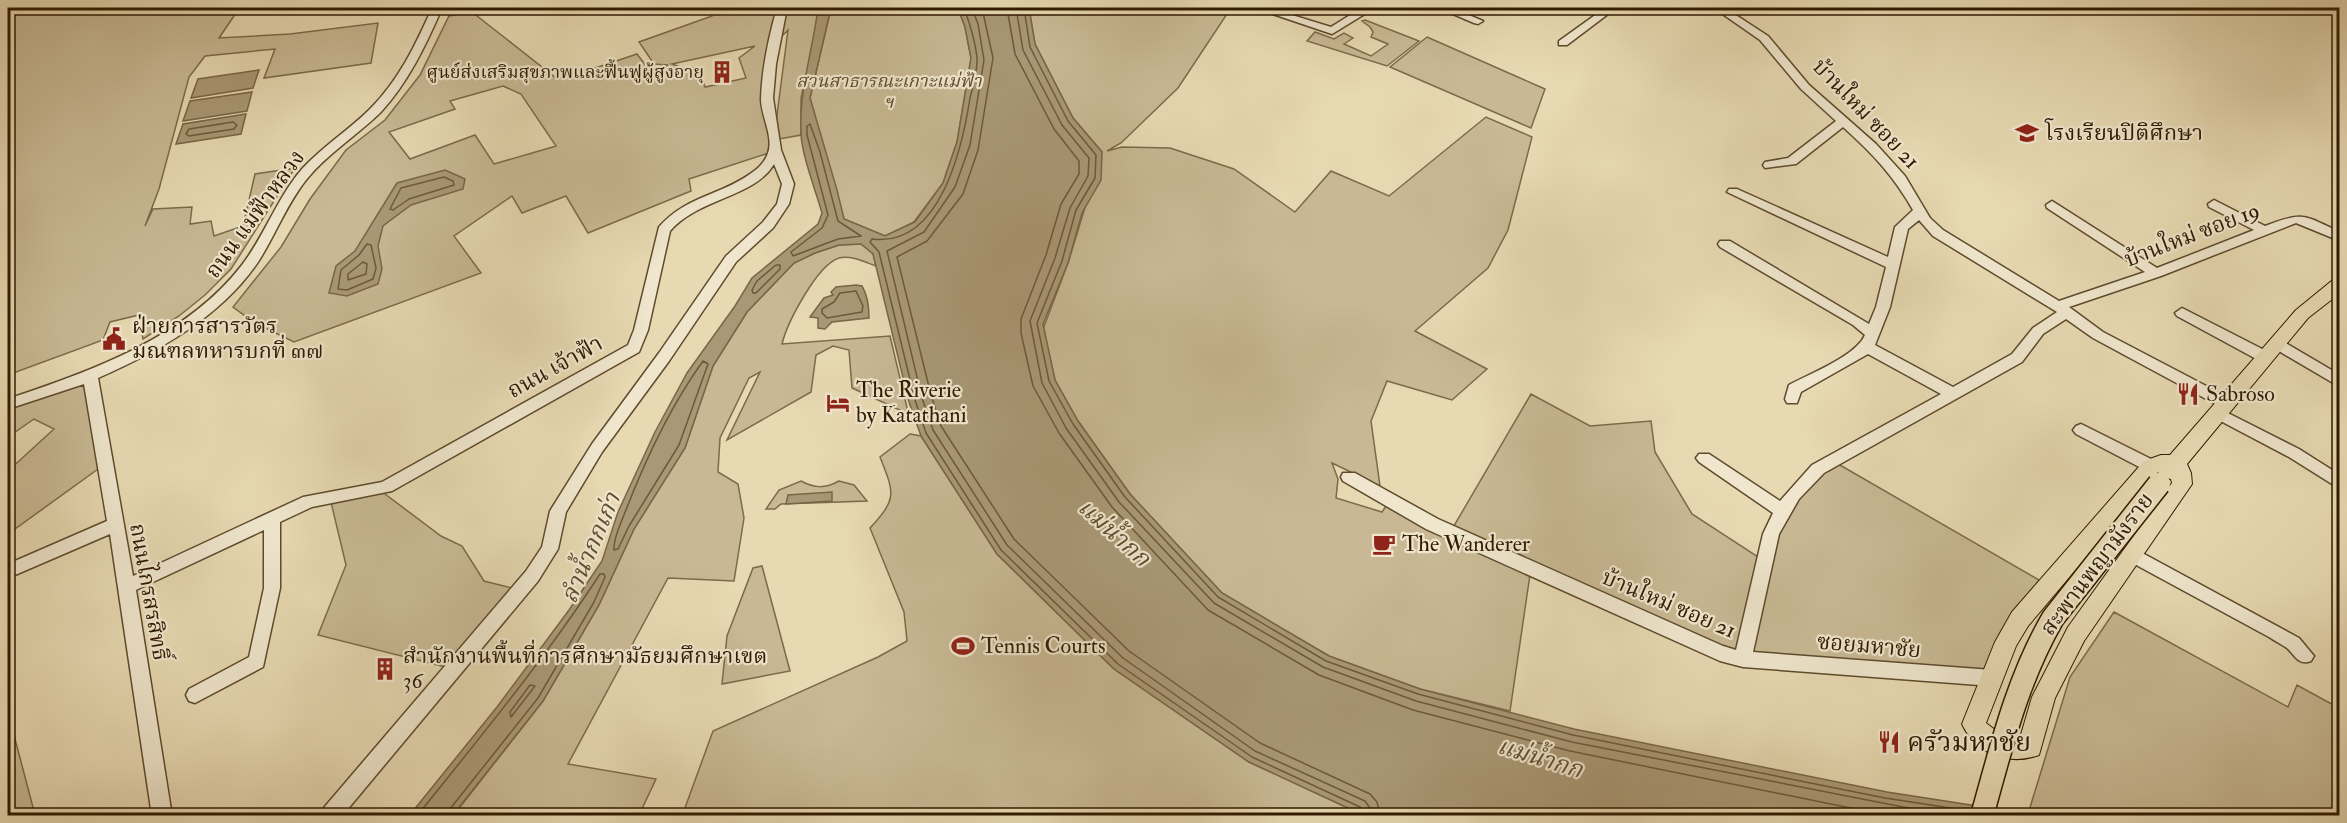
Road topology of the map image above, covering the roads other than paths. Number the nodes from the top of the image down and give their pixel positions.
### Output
1 (437, 8) edge
2 (782, 8) edge
3 (1260, 8) edge
4 (1354, 8) edge
5 (1444, 8) edge
6 (1611, 8) edge
7 (1719, 8) edge
8 (1478, 21) dead end
9 (1563, 43) dead end
10 (1843, 121) junction
11 (775, 151) junction
12 (1769, 165) dead end
13 (1734, 192) dead end
14 (2214, 204) dead end
15 (2052, 205) dead end
16 (1920, 211) junction
17 (2264, 230) junction
18 (2340, 237) edge
19 (1725, 244) dead end
20 (1894, 266) junction
21 (2156, 273) junction
22 (2340, 283) edge
23 (2063, 309) junction
24 (2182, 313) dead end
25 (1870, 341) junction
26 (2271, 350) junction
27 (90, 376) junction
28 (2340, 382) edge
29 (1952, 393) junction
30 (1792, 399) dead end
31 (8, 404) edge
32 (2222, 408) junction
33 (2081, 430) dead end
34 (1704, 458) dead end
35 (2176, 463) junction
36 (2155, 475) junction
37 (1349, 477) dead end
38 (2340, 483) edge
39 (1782, 511) junction
40 (272, 518) junction
41 (114, 525) junction
42 (2133, 555) junction
43 (8, 571) edge
44 (127, 587) junction
45 (2305, 656) dead end
46 (1743, 659) junction
47 (1992, 678) junction
48 (195, 695) dead end
49 (162, 816) edge
50 (329, 816) edge
51 (1982, 816) edge

1 - 27 street, ถนน แม่ฟ้าหลวง
2 - 11 street
3 - 4 street
5 - 8 street
6 - 9 street
7 - 10 street, บ้านใหม่ ซอย 21
10 - 12 street
10 - 16 street, บ้านใหม่ ซอย 21
11 - 40 street, ถนน เจ้าฟ้า
11 - 50 street
13 - 20 street
14 - 17 street
15 - 21 street
16 - 20 street
16 - 23 street, บ้านใหม่ ซอย 21
17 - 18 street, บ้านใหม่ ซอย 19
17 - 21 street, บ้านใหม่ ซอย 19
19 - 25 street
20 - 25 street
21 - 23 street, บ้านใหม่ ซอย 19
22 - 26 main road
23 - 29 street, บ้านใหม่ ซอย 21
23 - 32 street, บ้านใหม่ ซอย 21
24 - 26 street
25 - 29 street
25 - 30 street
26 - 28 street
26 - 32 main road
27 - 31 street, ถนน แม่ฟ้าหลวง
27 - 41 street, ถนนไกรสรสิทธิ์
29 - 39 street, บ้านใหม่ ซอย 21
32 - 35 main road
32 - 38 street, บ้านใหม่ ซอย 21
33 - 36 street
34 - 39 street
35 - 36 main road
35 - 42 main road
36 - 47 main road
36 - 51 main road, สะพานพญามังราย, bridge
37 - 46 street, บ้านใหม่ ซอย 21
39 - 46 street, บ้านใหม่ ซอย 21
40 - 44 street, ถนน เจ้าฟ้า
40 - 48 street
41 - 43 street
41 - 44 street, ถนนไกรสรสิทธิ์
42 - 45 street
42 - 47 main road
44 - 49 street, ถนนไกรสรสิทธิ์
46 - 47 street, ซอยมหาชัย

